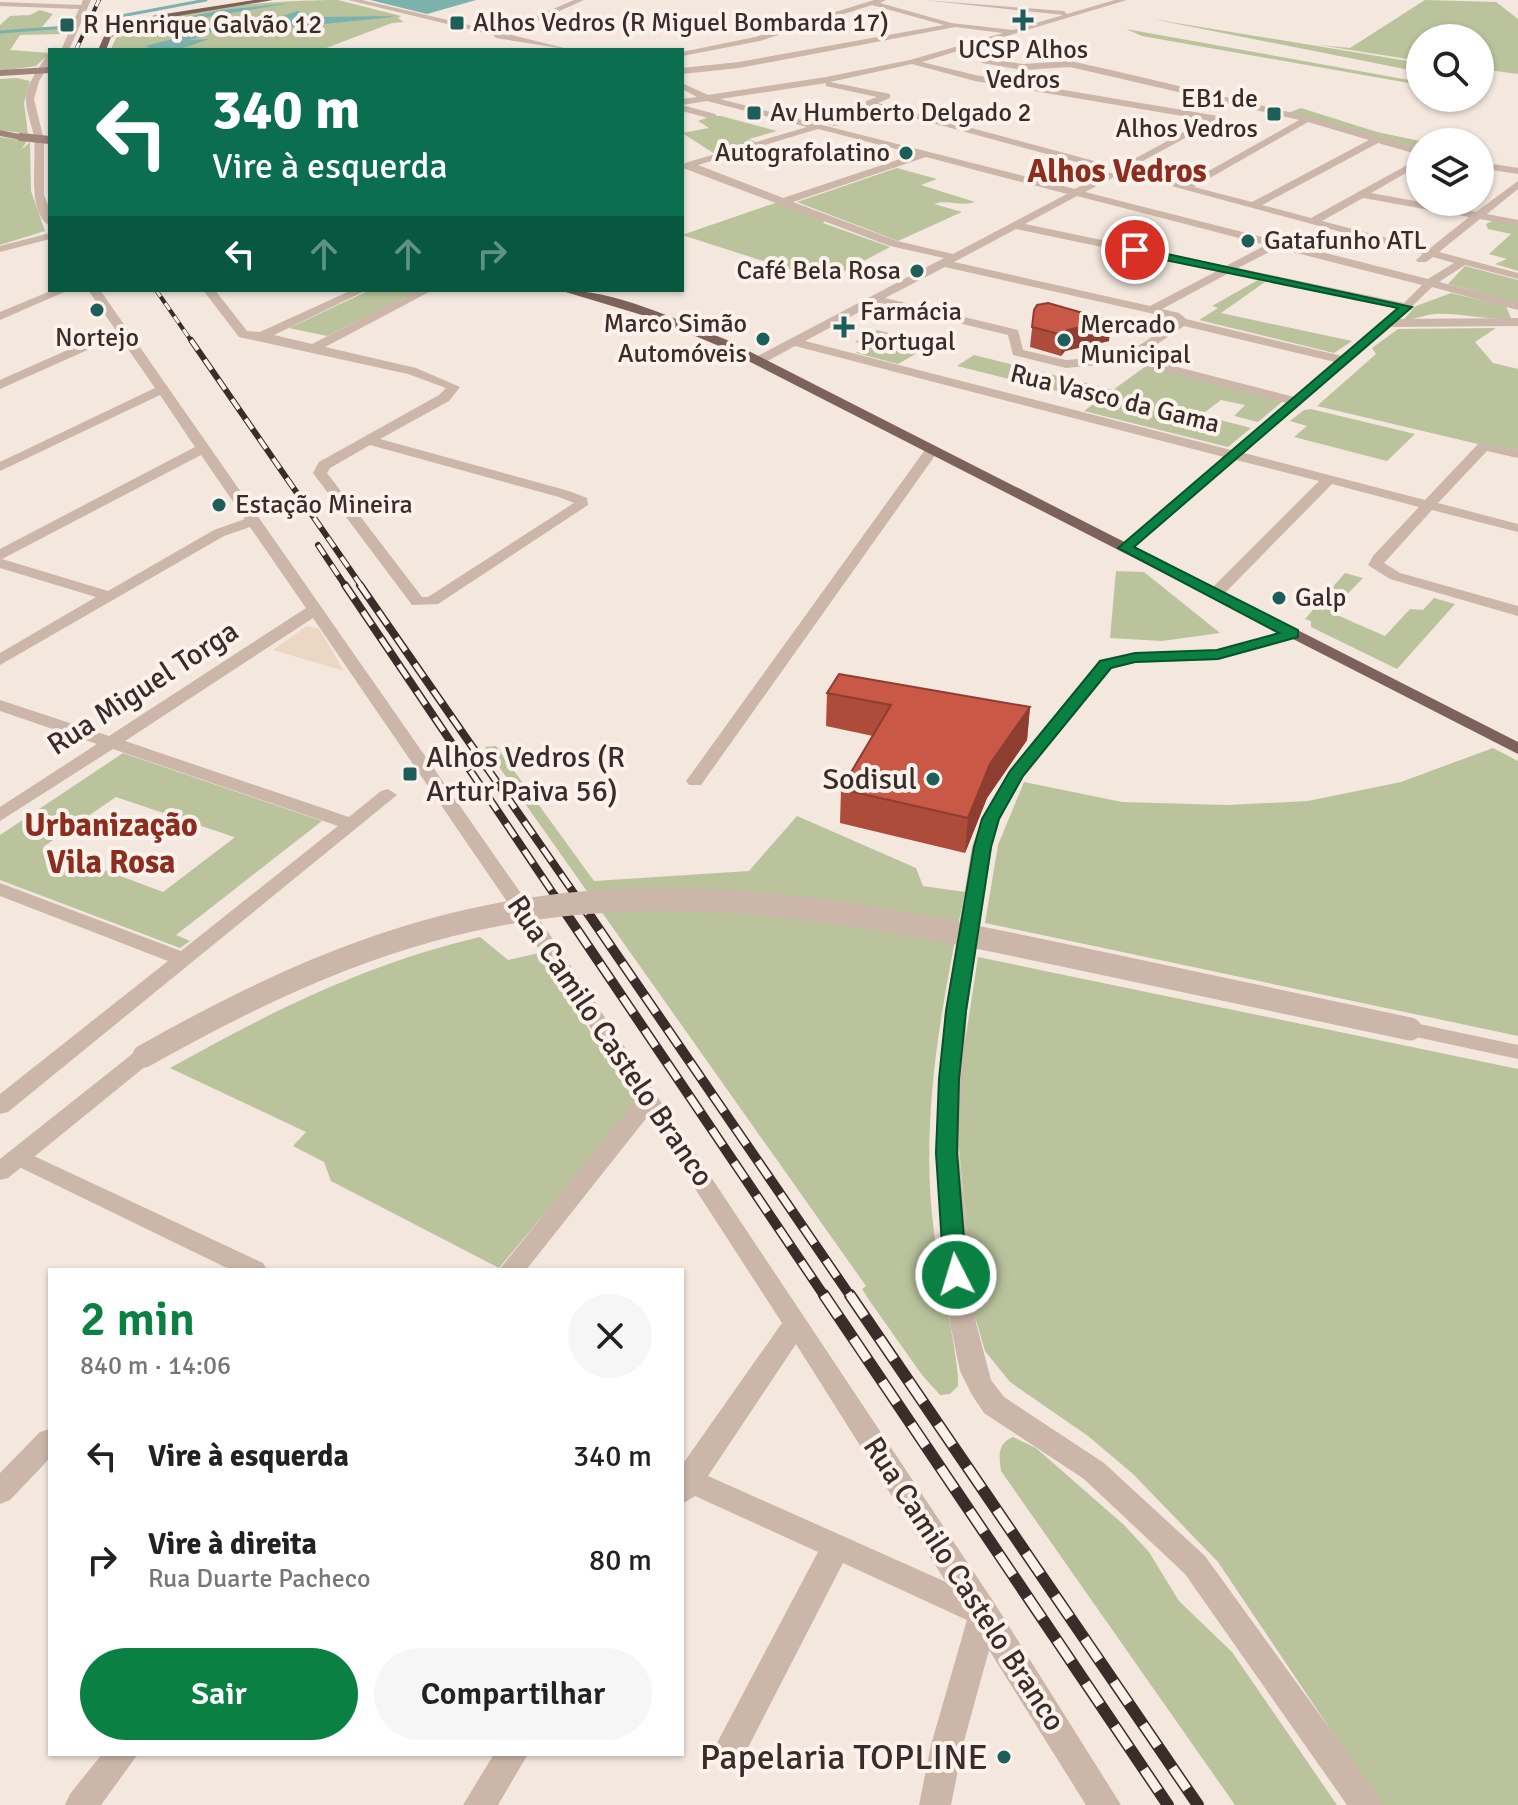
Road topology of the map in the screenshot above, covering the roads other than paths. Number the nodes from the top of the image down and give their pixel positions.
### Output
1 (247, 0) edge
2 (269, 0) edge
3 (352, 0) edge
4 (580, 0) edge
5 (882, 0) edge
6 (928, 0) edge
7 (1123, 0) edge
8 (872, 3) junction
9 (0, 4) edge
10 (85, 4) edge
11 (224, 5) junction
12 (1076, 14) junction
13 (955, 25) junction
14 (72, 30) junction
15 (1014, 32) junction
16 (496, 36) junction
17 (757, 39) junction
18 (57, 48) edge
19 (66, 48) edge
20 (103, 48) edge
21 (558, 48) edge
22 (959, 49) junction
23 (814, 50) junction
24 (684, 54) edge
25 (841, 55) dead end
26 (779, 57) junction
27 (869, 60) dead end
28 (912, 62) junction
29 (896, 65) junction
30 (804, 66) dead end
31 (684, 71) edge
32 (47, 72) edge
33 (1111, 73) junction
34 (0, 75) edge
35 (816, 76) junction
36 (35, 81) junction
37 (684, 87) edge
38 (1054, 92) junction
39 (706, 98) junction
40 (684, 102) edge
41 (1244, 104) junction
42 (684, 109) edge
43 (712, 116) dead end
44 (1215, 119) junction
45 (1307, 119) junction
46 (36, 122) junction
47 (819, 126) junction
48 (0, 133) edge
49 (1378, 139) junction
50 (48, 140) edge
51 (1406, 148) edge
52 (929, 153) junction
53 (685, 166) edge
54 (1494, 167) edge
55 (1406, 169) edge
56 (1129, 170) junction
57 (1108, 171) junction
58 (1518, 171) edge
59 (1518, 184) edge
60 (1185, 188) junction
61 (1079, 191) junction
62 (1360, 194) junction
63 (784, 201) junction
64 (1406, 202) edge
65 (1494, 202) edge
66 (1253, 206) junction
67 (1476, 216) edge
68 (1482, 216) edge
69 (48, 218) edge
70 (1312, 222) junction
71 (1518, 223) edge
72 (1014, 225) junction
73 (48, 237) edge
74 (1277, 243) junction
75 (0, 249) edge
76 (1430, 253) junction
77 (948, 260) junction
78 (1463, 262) junction
79 (1225, 270) junction
80 (1405, 276) junction
81 (1518, 276) edge
82 (1430, 283) junction
83 (1452, 289) junction
84 (58, 292) edge
85 (95, 292) edge
86 (211, 292) edge
87 (357, 292) edge
88 (423, 292) edge
89 (572, 292) edge
90 (874, 299) junction
91 (1411, 303) junction
92 (1517, 308) edge
93 (1152, 310) junction
94 (0, 316) edge
95 (1182, 322) junction
96 (1518, 322) edge
97 (1387, 323) junction
98 (122, 330) junction
99 (262, 336) junction
100 (794, 342) junction
101 (313, 348) junction
102 (1128, 358) junction
103 (1343, 360) junction
104 (758, 361) junction
105 (0, 385) edge
106 (163, 389) junction
107 (1295, 401) junction
108 (370, 441) junction
109 (203, 448) junction
110 (932, 450) junction
111 (1518, 454) edge
112 (1234, 455) junction
113 (0, 467) edge
114 (1329, 479) junction
115 (1428, 505) junction
116 (255, 520) junction
117 (1518, 528) edge
118 (1125, 548) junction
119 (0, 555) edge
120 (0, 563) edge
121 (1215, 594) junction
122 (108, 596) junction
123 (317, 608) junction
124 (1518, 611) edge
125 (1293, 634) junction
126 (0, 660) edge
127 (0, 705) edge
128 (109, 742) junction
129 (1518, 749) edge
130 (695, 781) dead end
131 (388, 795) dead end
132 (0, 815) edge
133 (352, 824) junction
134 (0, 889) edge
135 (183, 959) junction
136 (1518, 1052) edge
137 (649, 1099) junction
138 (0, 1106) edge
139 (9, 1164) edge
140 (221, 1264) edge
141 (243, 1268) edge
142 (514, 1268) edge
143 (796, 1323) junction
144 (48, 1442) edge
145 (685, 1484) edge
146 (0, 1492) edge
147 (835, 1549) junction
148 (984, 1613) junction
149 (729, 1752) dead end
150 (120, 1756) edge
151 (511, 1756) edge
152 (81, 1805) edge
153 (479, 1805) edge
154 (935, 1805) edge
155 (1105, 1805) edge
156 (1366, 1805) edge

1 - 11 main road
2 - 11 main road
3 - 16 street
4 - 16 street
5 - 8 street
6 - 12 street
7 - 12 street
8 - 13 street
8 - 17 street
9 - 10 street
10 - 14 street
11 - 20 main road
12 - 15 street
13 - 15 street
13 - 23 street
14 - 18 street
14 - 19 street
15 - 22 street
16 - 21 street
17 - 23 street
17 - 24 street
22 - 28 street
22 - 33 street
23 - 25 street
23 - 26 street
26 - 30 street
26 - 31 street
27 - 29 street
28 - 29 street
28 - 38 street
29 - 35 street
32 - 34 main road
32 - 36 street
32 - 46 street
33 - 38 street
33 - 41 street
34 - 36 main road
35 - 39 street
35 - 57 street
36 - 46 street
37 - 39 street
38 - 44 street
39 - 40 street
39 - 47 street
41 - 44 street
41 - 45 street
42 - 43 street
44 - 56 street
45 - 49 street
45 - 60 street
46 - 69 street
47 - 52 street
47 - 53 street
48 - 50 main road, bridge
49 - 51 street
49 - 66 street
52 - 61 street
52 - 63 street
53 - 63 street
54 - 58 street
55 - 62 street
56 - 57 street
56 - 60 street
57 - 61 street
59 - 65 street
60 - 66 street
61 - 72 street
61 - 74 street
62 - 64 street
62 - 70 street
63 - 77 street
66 - 70 street
67 - 76 street
68 - 71 street
70 - 76 street
72 - 77 street
72 - 79 street
73 - 75 street
74 - 79 street
74 - 80 street
76 - 78 street
76 - 80 street
77 - 90 street
77 - 93 street
78 - 81 street
78 - 82 street
79 - 91 street
79 - 93 street
80 - 82 street
82 - 83 street
82 - 91 street
83 - 91 street
83 - 92 street
84 - 94 street
85 - 98 street, Rua Camilo Castelo Branco
86 - 99 street
87 - 99 street
88 - 101 street
89 - 104 main road
90 - 100 street
90 - 102 street
91 - 97 street
93 - 95 street
95 - 102 street
95 - 103 street
96 - 97 street
97 - 103 street
98 - 105 street
98 - 106 street, Rua Camilo Castelo Branco
99 - 101 street
100 - 104 street
100 - 112 street, Rua Vasco da Gama
101 - 108 street
102 - 107 street
103 - 107 street
104 - 110 main road
106 - 109 street, Rua Camilo Castelo Branco
106 - 113 street
107 - 112 street
108 - 108 street
109 - 116 street, Rua Camilo Castelo Branco
109 - 119 street
110 - 118 main road
110 - 130 street
111 - 115 street
112 - 114 street, Rua Vasco da Gama
112 - 118 street
114 - 115 street, Rua Vasco da Gama
114 - 121 street
115 - 117 street, Rua Vasco da Gama
115 - 124 street
116 - 122 street
116 - 123 street, Rua Camilo Castelo Branco
118 - 121 main road
120 - 122 street
121 - 125 main road
122 - 126 street
123 - 128 street, Rua Miguel Torga
123 - 137 street, Rua Camilo Castelo Branco
125 - 129 main road
125 - 156 street
127 - 128 street
128 - 132 street, Rua Miguel Torga
128 - 133 street
131 - 133 street
133 - 135 street
134 - 135 street
135 - 138 street
136 - 139 street, bridge
137 - 142 street
137 - 143 street, Rua Camilo Castelo Branco
139 - 140 street
140 - 141 street
143 - 145 street
143 - 148 street, Rua Camilo Castelo Branco
144 - 146 street
145 - 147 street
147 - 148 street
147 - 149 street
148 - 154 street
148 - 155 street, Rua Camilo Castelo Branco
150 - 152 street
151 - 153 street

